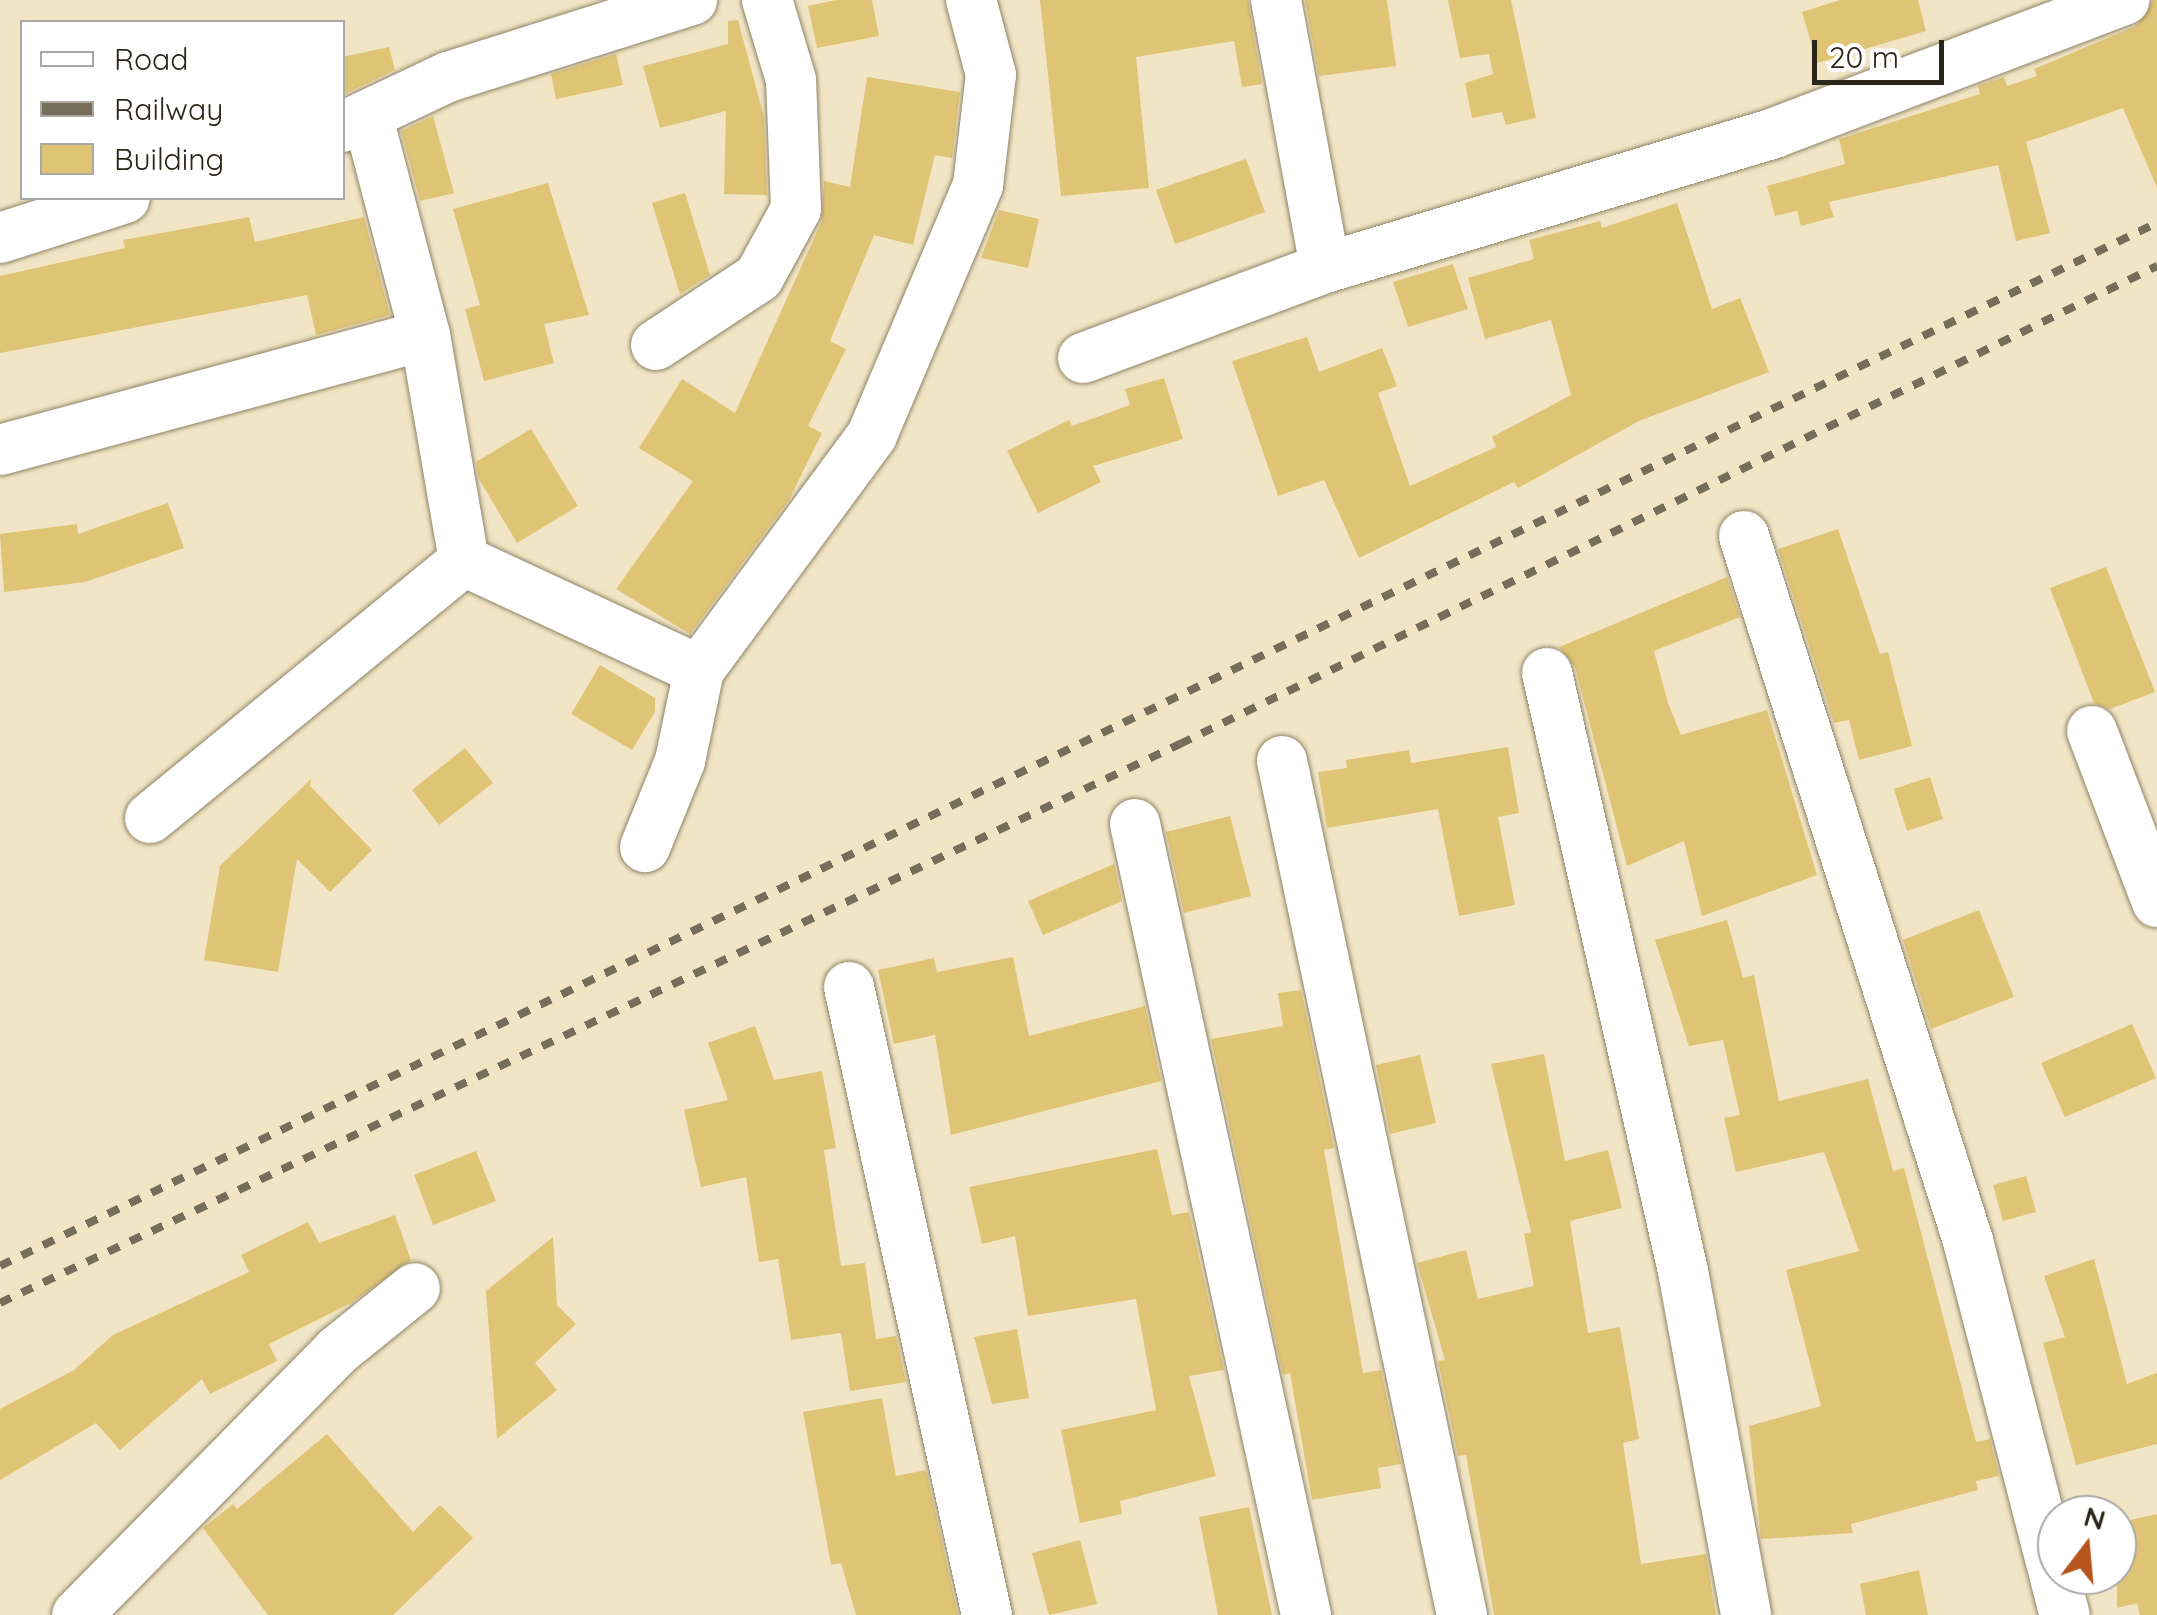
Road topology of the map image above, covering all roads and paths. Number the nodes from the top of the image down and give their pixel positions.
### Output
1 (692, 0) edge
2 (767, 0) edge
3 (971, 0) edge
4 (1276, 0) edge
5 (2125, 0) edge
6 (355, 122) edge
7 (118, 200) edge
8 (0, 238) edge
9 (1325, 268) junction
10 (425, 335) junction
11 (656, 345) dead end
12 (1083, 358) dead end
13 (0, 450) edge
14 (1744, 536) dead end
15 (464, 561) junction
16 (699, 670) junction
17 (1547, 673) dead end
18 (2092, 731) dead end
19 (1282, 761) dead end
20 (150, 818) dead end
21 (1135, 824) dead end
22 (644, 847) dead end
23 (2157, 902) edge
24 (849, 987) dead end
25 (415, 1288) dead end
26 (91, 1611) edge
27 (987, 1615) edge
28 (1306, 1615) edge
29 (1459, 1615) edge
30 (1746, 1615) edge
31 (2065, 1615) edge

1 - 6 street
2 - 11 street
3 - 16 street
4 - 9 street
5 - 9 street
6 - 10 street
7 - 8 street
9 - 12 street
10 - 13 street
10 - 15 street
14 - 31 street
15 - 16 street
15 - 20 street
16 - 22 street
17 - 30 street
18 - 23 street
19 - 29 street
21 - 28 street
24 - 27 street
25 - 26 street

